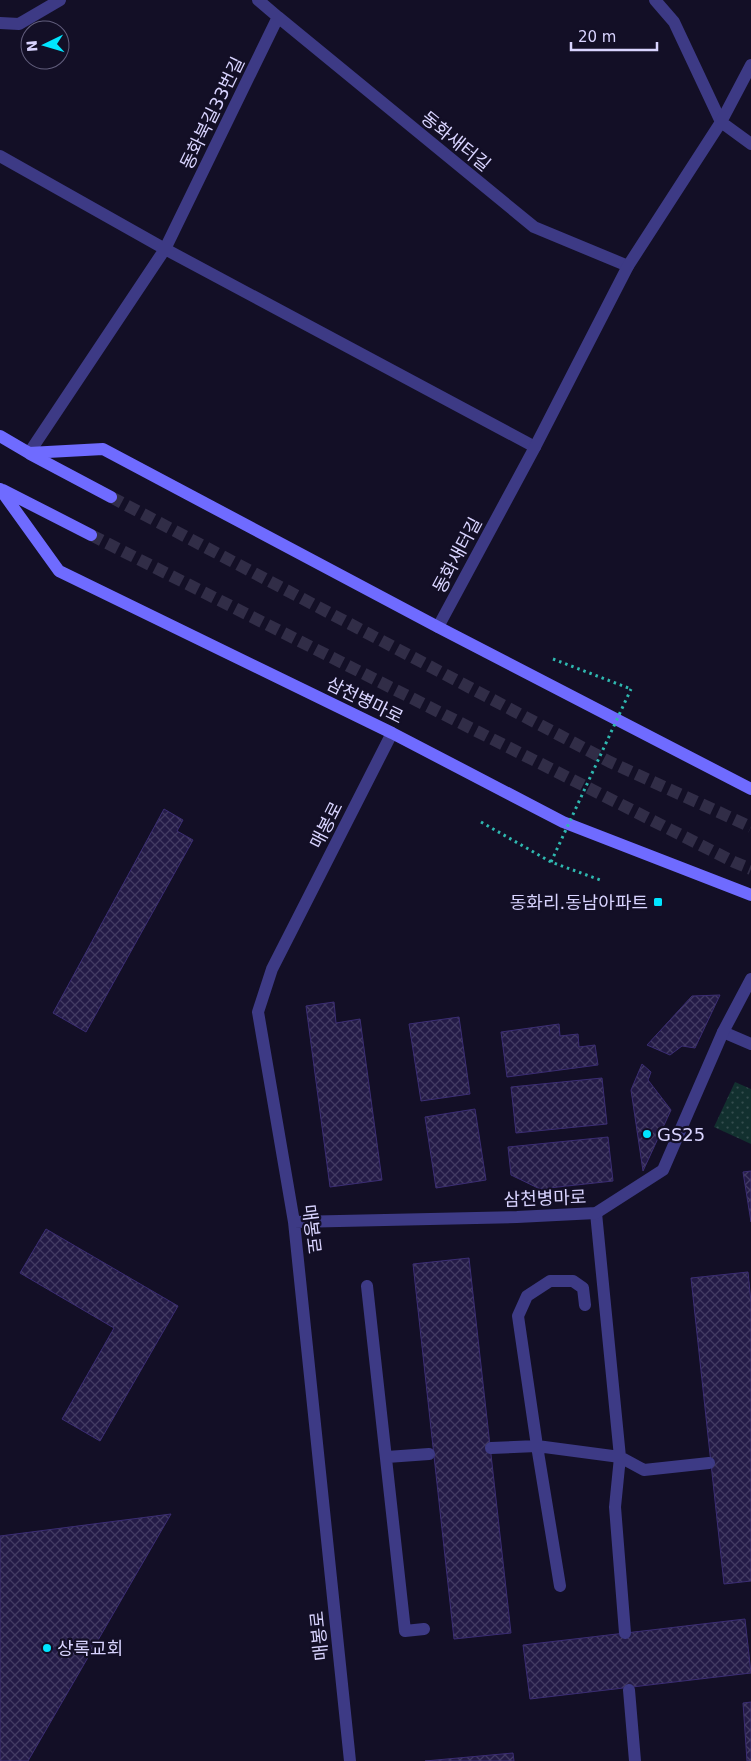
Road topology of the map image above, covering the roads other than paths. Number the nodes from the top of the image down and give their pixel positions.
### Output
1 (60, 0) edge
2 (258, 0) edge
3 (655, 0) edge
4 (278, 17) junction
5 (0, 23) edge
6 (751, 65) edge
7 (721, 122) junction
8 (751, 144) edge
9 (0, 156) edge
10 (165, 249) junction
11 (628, 266) junction
12 (0, 436) edge
13 (536, 447) junction
14 (29, 453) junction
15 (0, 489) edge
16 (112, 497) tunnel mouth
17 (91, 535) tunnel mouth
18 (438, 627) junction
19 (392, 733) junction
20 (751, 789) edge
21 (751, 895) edge
22 (751, 979) edge
23 (723, 1032) junction
24 (751, 1044) edge
25 (596, 1213) junction
26 (294, 1222) junction
27 (367, 1286) dead end
28 (585, 1305) dead end
29 (537, 1446) junction
30 (490, 1448) dead end
31 (429, 1454) dead end
32 (387, 1457) junction
33 (620, 1457) junction
34 (709, 1463) dead end
35 (560, 1586) dead end
36 (424, 1629) dead end
37 (625, 1633) dead end
38 (629, 1690) dead end
39 (350, 1761) edge
40 (635, 1761) edge

1 - 5 street
2 - 4 street
3 - 7 street
4 - 10 street, 동화북길33번길
4 - 11 street, 동화새터길
6 - 7 street, 동화새터길
7 - 8 street
7 - 11 street, 동화새터길
9 - 10 street
10 - 13 street
10 - 14 street, 동화북길33번길
11 - 13 street, 동화새터길
12 - 14 main road
13 - 18 street, 동화새터길
14 - 16 main road
14 - 18 main road
15 - 17 main road
15 - 19 main road, 삼천병마로
18 - 20 main road
19 - 21 main road, 삼천병마로
19 - 26 street, 매봉로
22 - 23 street, 삼천병마로
23 - 24 street
23 - 25 street, 삼천병마로
25 - 26 street, 삼천병마로
25 - 33 street
26 - 39 street, 매봉로
27 - 32 street
28 - 29 street
29 - 30 street
29 - 33 street
29 - 35 street
31 - 32 street
32 - 36 street
33 - 34 street
33 - 37 street
38 - 40 street

